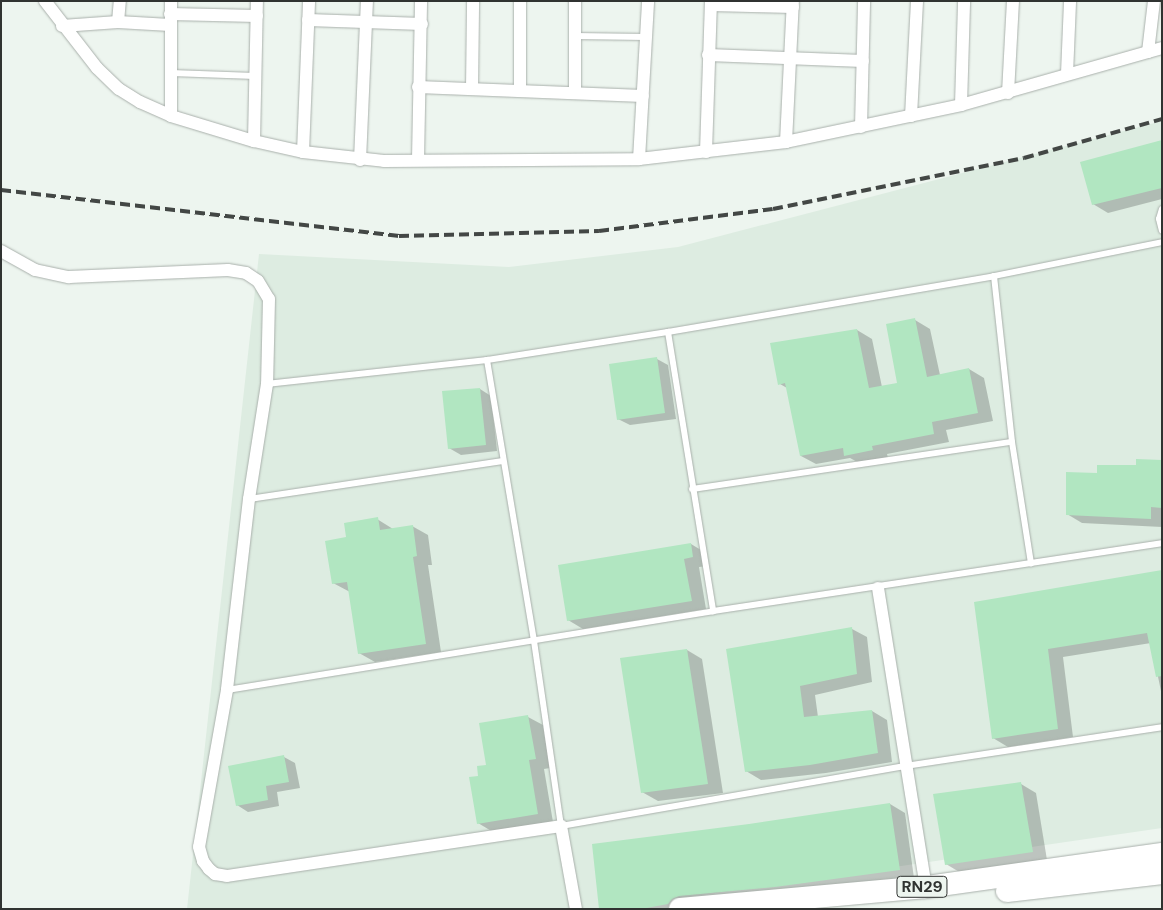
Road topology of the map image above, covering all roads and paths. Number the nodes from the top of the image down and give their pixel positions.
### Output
1 (45, 1) edge
2 (120, 1) edge
3 (257, 1) edge
4 (309, 1) edge
5 (367, 1) edge
6 (421, 1) edge
7 (473, 1) edge
8 (520, 1) edge
9 (574, 1) edge
10 (648, 1) edge
11 (864, 1) edge
12 (917, 1) edge
13 (964, 1) edge
14 (1013, 1) edge
15 (1070, 1) edge
16 (1154, 1) edge
17 (711, 3) edge
18 (793, 4) edge
19 (171, 13) edge
20 (256, 16) junction
21 (308, 20) junction
22 (118, 22) junction
23 (367, 22) junction
24 (422, 24) junction
25 (62, 26) junction
26 (575, 36) junction
27 (646, 37) junction
28 (1162, 48) edge
29 (1148, 52) junction
30 (708, 55) junction
31 (791, 58) junction
32 (862, 61) junction
33 (171, 73) junction
34 (1068, 74) junction
35 (255, 76) junction
36 (418, 87) junction
37 (472, 89) junction
38 (520, 91) junction
39 (575, 93) junction
40 (1008, 93) junction
41 (643, 96) junction
42 (961, 105) junction
43 (171, 116) junction
44 (911, 116) junction
45 (861, 127) junction
46 (254, 141) junction
47 (786, 142) junction
48 (303, 152) junction
49 (706, 152) junction
50 (639, 159) junction
51 (360, 160) junction
52 (418, 160) junction
53 (1162, 209) edge
54 (1162, 231) edge
55 (1162, 242) edge
56 (1, 251) edge
57 (994, 276) junction
58 (668, 332) junction
59 (487, 360) junction
60 (267, 384) junction
61 (1012, 442) junction
62 (503, 460) junction
63 (692, 489) junction
64 (249, 499) junction
65 (1162, 544) edge
66 (1031, 564) junction
67 (878, 588) junction
68 (713, 611) junction
69 (534, 641) junction
70 (227, 690) junction
71 (1162, 727) edge
72 (905, 766) junction
73 (561, 826) junction
74 (1162, 854) edge
75 (1162, 873) edge
76 (1066, 876) junction
77 (571, 885) junction
78 (926, 887) junction
79 (566, 909) edge
80 (576, 909) edge
81 (680, 909) edge
82 (857, 909) edge

1 - 25 street
2 - 22 street
3 - 20 street
4 - 21 street
5 - 23 street
6 - 24 street
7 - 37 street
8 - 38 street
9 - 26 street
10 - 27 street
11 - 32 street
12 - 44 street
13 - 42 street
14 - 40 street
15 - 34 street
16 - 29 street
17 - 18 street
17 - 30 street
18 - 31 street
19 - 20 street
19 - 22 street
19 - 33 street
20 - 35 street
21 - 23 street
21 - 48 street
22 - 25 street
23 - 24 street
23 - 51 street
24 - 36 street
25 - 43 street
26 - 27 lane
26 - 39 street
27 - 41 street
28 - 29 street
29 - 34 street
30 - 31 street
30 - 49 street
31 - 32 street
31 - 47 street
32 - 45 street
33 - 35 lane
33 - 43 street
34 - 40 street
35 - 46 street
36 - 37 street
36 - 52 street
37 - 38 street
38 - 39 street
39 - 41 street
40 - 42 street
41 - 50 street
42 - 44 street
43 - 46 street
44 - 45 street
45 - 47 street
46 - 48 street
47 - 49 street
48 - 51 street
49 - 50 street
50 - 52 street
51 - 52 street
53 - 54 lane
55 - 57 lane
56 - 60 street
57 - 58 lane
57 - 61 lane
58 - 59 lane
58 - 63 lane
59 - 60 lane
59 - 62 lane
60 - 64 street
61 - 63 lane
61 - 66 lane
62 - 64 lane
62 - 69 lane
63 - 68 lane
64 - 70 street
65 - 66 lane
66 - 67 lane
67 - 68 lane
67 - 72 street
68 - 69 lane
69 - 70 lane
69 - 73 lane
70 - 73 street
71 - 72 lane
72 - 73 lane
72 - 78 street
73 - 77 street
74 - 76 highway, RN29
75 - 76 highway, RN29
76 - 78 highway, RN29
76 - 82 highway, RN29
77 - 79 street
77 - 80 street
78 - 81 highway, RN29

